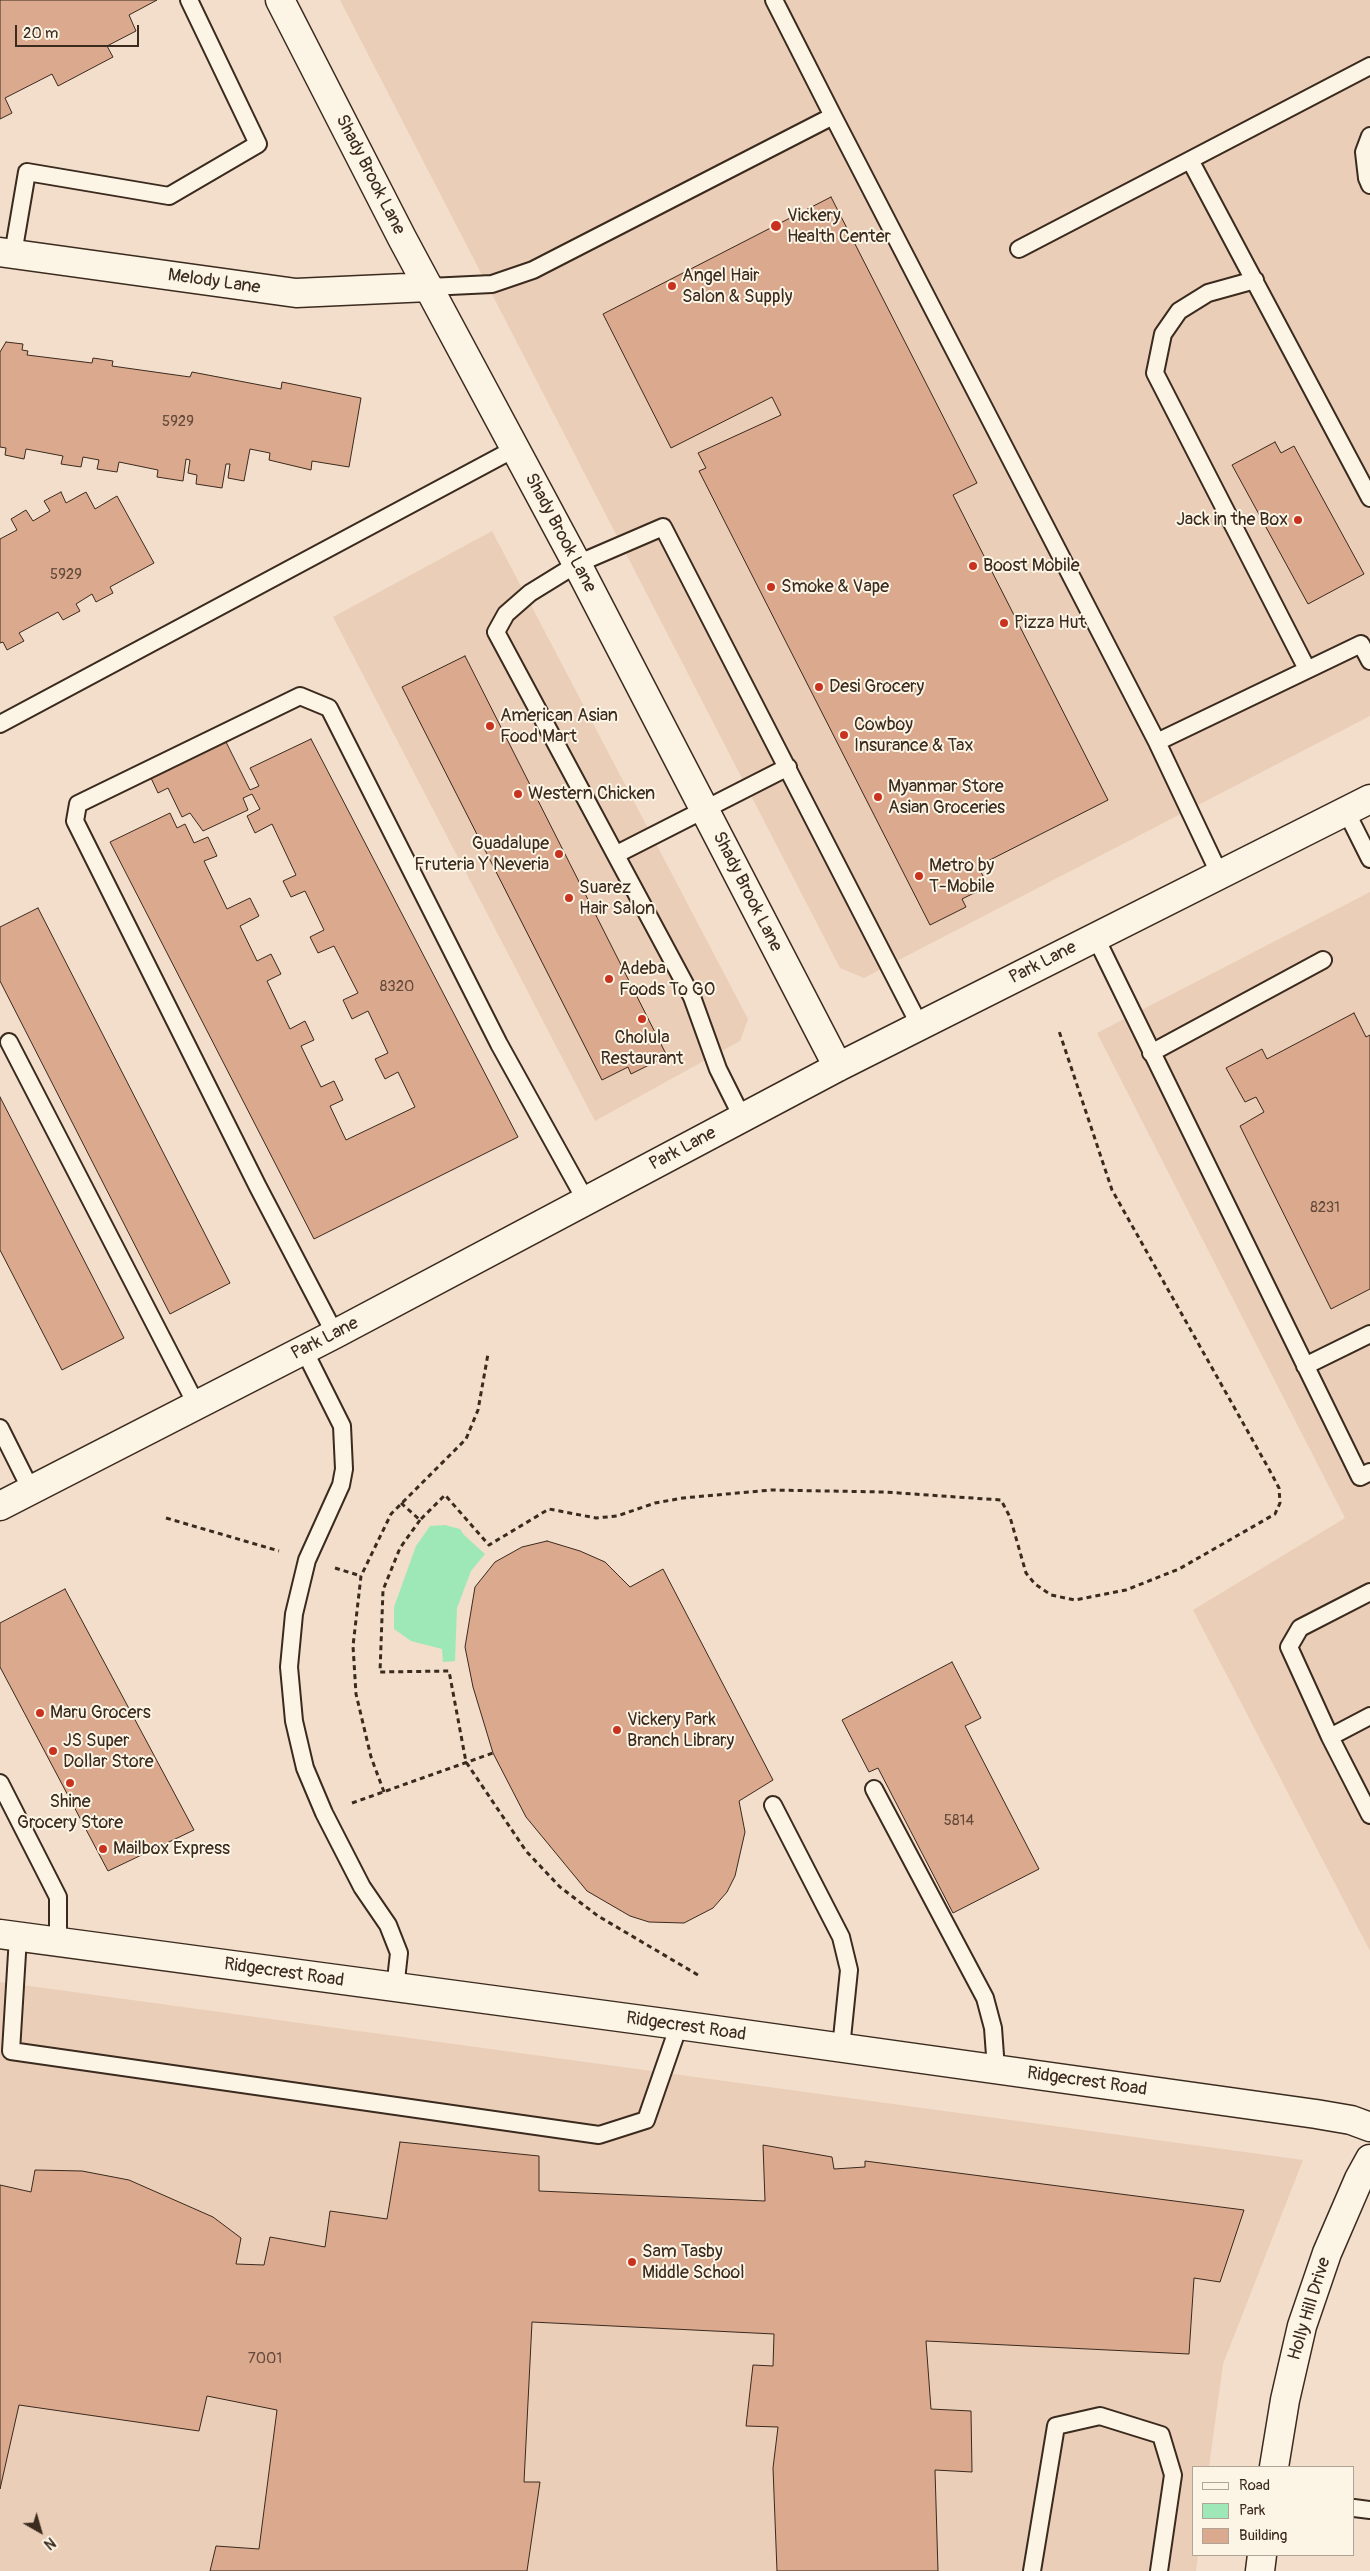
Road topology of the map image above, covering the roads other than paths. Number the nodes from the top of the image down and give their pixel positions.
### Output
1 (189, 0) edge
2 (280, 0) edge
3 (774, 0) edge
4 (1370, 66) edge
5 (833, 116) junction
6 (1370, 136) edge
7 (1190, 160) junction
8 (1370, 185) edge
9 (1019, 249) dead end
10 (7, 253) edge
11 (1255, 280) junction
12 (428, 287) junction
13 (516, 448) junction
14 (1370, 498) edge
15 (577, 564) junction
16 (1365, 642) edge
17 (1370, 660) edge
18 (1307, 669) junction
19 (0, 724) edge
20 (1157, 742) junction
21 (788, 767) junction
22 (1370, 799) edge
23 (704, 809) junction
24 (1346, 811) junction
25 (617, 854) junction
26 (1370, 859) edge
27 (1219, 873) junction
28 (1095, 936) junction
29 (1323, 960) dead end
30 (920, 1026) junction
31 (9, 1042) dead end
32 (1151, 1053) junction
33 (838, 1067) junction
34 (742, 1117) junction
35 (586, 1201) junction
36 (335, 1334) junction
37 (1370, 1334) edge
38 (304, 1350) junction
39 (1305, 1366) junction
40 (196, 1404) junction
41 (0, 1428) edge
42 (1370, 1472) edge
43 (31, 1490) junction
44 (0, 1506) edge
45 (1370, 1592) edge
46 (1370, 1716) edge
47 (1330, 1737) junction
48 (0, 1783) edge
49 (874, 1789) dead end
50 (773, 1805) dead end
51 (1370, 1815) edge
52 (9, 1936) edge
53 (58, 1942) junction
54 (395, 1989) junction
55 (679, 2025) junction
56 (841, 2048) junction
57 (996, 2069) junction
58 (1370, 2127) edge
59 (1370, 2159) edge
60 (1274, 2466) edge
61 (1355, 2508) edge
62 (1370, 2510) edge
63 (1262, 2556) edge
64 (1032, 2571) edge
65 (1159, 2571) edge
66 (1260, 2571) edge

1 - 10 lane
2 - 12 street, Shady Brook Lane
3 - 5 lane
4 - 7 lane
5 - 12 lane
5 - 20 lane
6 - 8 lane
7 - 9 lane
7 - 11 lane
10 - 12 street, Melody Lane
11 - 14 lane
11 - 18 lane
12 - 13 street, Shady Brook Lane
13 - 15 street, Shady Brook Lane
13 - 19 lane
15 - 21 lane
15 - 23 street, Shady Brook Lane
15 - 25 lane
16 - 17 lane
16 - 18 lane
18 - 20 lane
20 - 27 lane
21 - 23 lane
21 - 30 lane
22 - 24 street, Park Lane
23 - 25 lane
23 - 33 street, Shady Brook Lane
24 - 26 lane
24 - 27 street, Park Lane
25 - 34 lane
27 - 28 street, Park Lane
28 - 30 street, Park Lane
28 - 32 lane
29 - 32 lane
30 - 33 street, Park Lane
31 - 40 lane
32 - 39 lane
33 - 34 street, Park Lane
34 - 35 street, Park Lane
35 - 36 street, Park Lane
35 - 36 lane
36 - 38 street, Park Lane
37 - 39 lane
38 - 40 street, Park Lane
38 - 54 lane
39 - 42 lane
40 - 43 street, Park Lane
41 - 43 lane
43 - 44 street, Park Lane
45 - 47 lane
46 - 47 lane
47 - 51 lane
48 - 53 lane
49 - 57 lane
50 - 56 lane
52 - 53 street, Ridgecrest Road
52 - 55 lane
53 - 54 street, Ridgecrest Road
54 - 55 street, Ridgecrest Road
55 - 56 street, Ridgecrest Road
56 - 57 street, Ridgecrest Road
57 - 58 street, Ridgecrest Road
59 - 60 street, Holly Hill Drive
61 - 62 lane
63 - 66 street
64 - 65 lane

